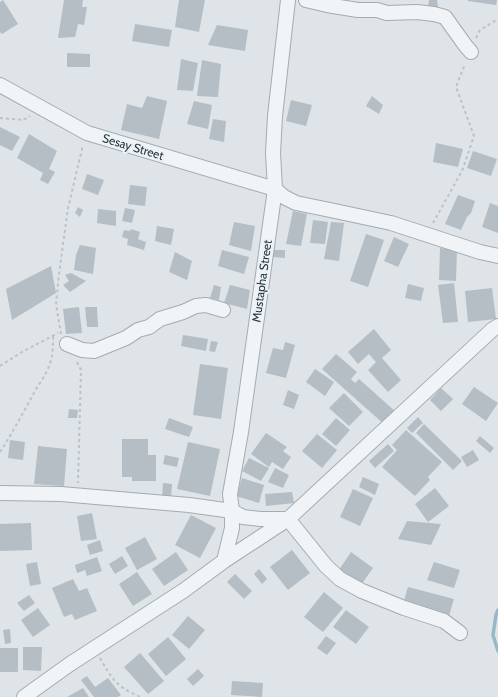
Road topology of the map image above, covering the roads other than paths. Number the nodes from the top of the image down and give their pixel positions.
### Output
1 (288, 0) edge
2 (306, 0) edge
3 (471, 52) road end
4 (0, 85) edge
5 (275, 189) junction
6 (498, 256) edge
7 (223, 310) dead end
8 (498, 326) edge
9 (64, 338) road end
10 (0, 492) edge
11 (232, 511) junction
12 (288, 519) junction
13 (224, 561) junction
14 (460, 632) dead end
15 (24, 697) edge

1 - 5 street, Mustapha Street
2 - 3 street
4 - 5 street, Sesay Street
5 - 6 street, Sesay Street
5 - 11 street, Mustapha Street
7 - 9 street
8 - 12 street
10 - 11 street
11 - 12 street
11 - 13 street, Mustapha Street
12 - 13 street
12 - 14 street
13 - 15 street

